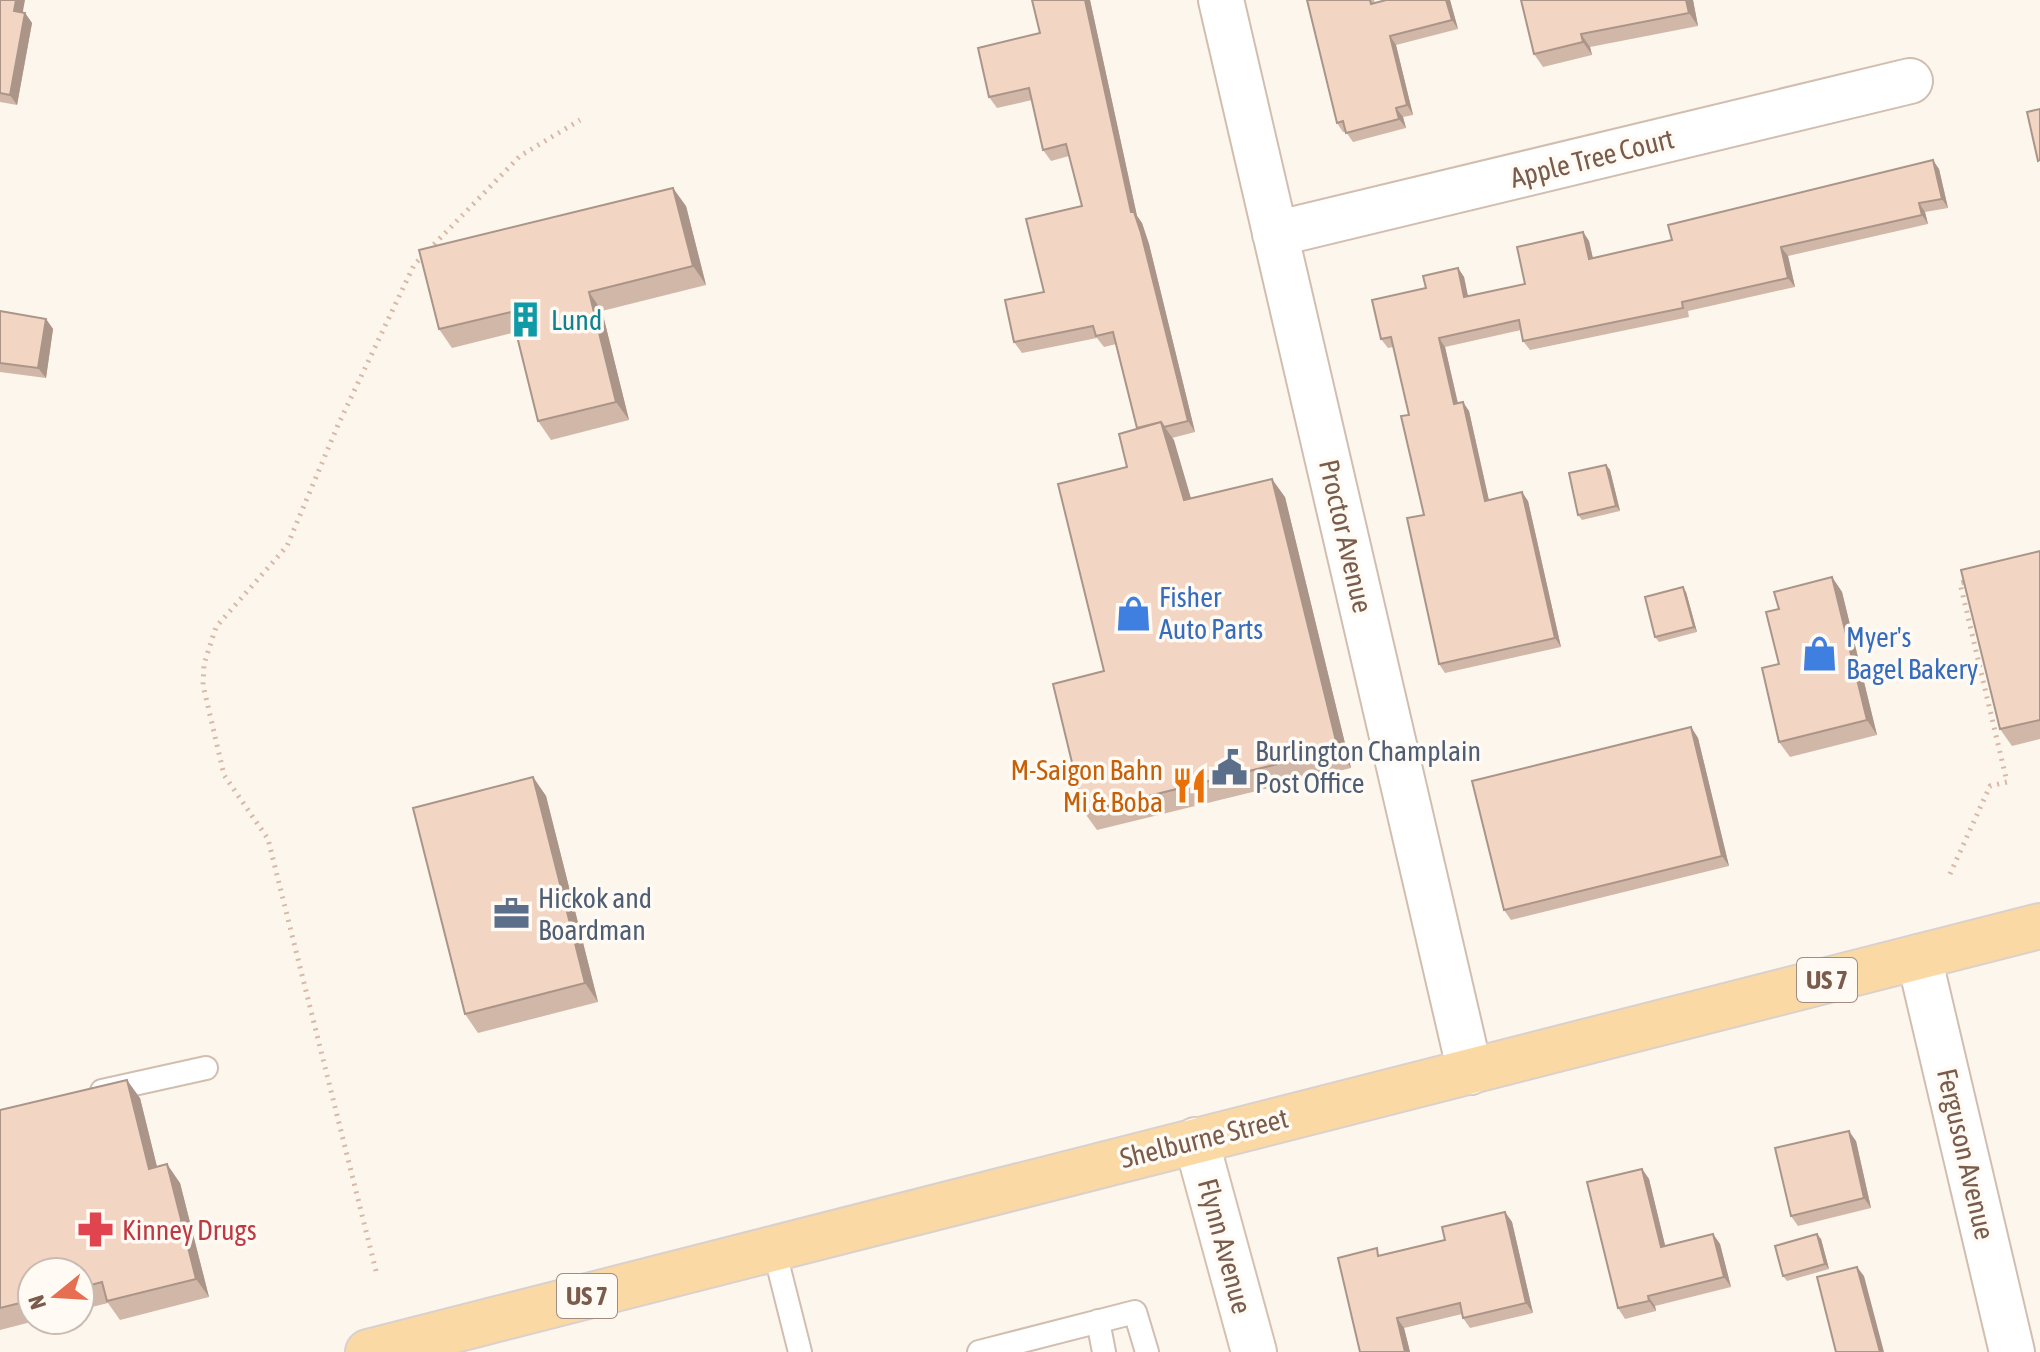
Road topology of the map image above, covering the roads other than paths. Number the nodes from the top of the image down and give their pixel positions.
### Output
1 (1221, 0) edge
2 (1910, 81) dead end
3 (1275, 234) junction
4 (2040, 926) edge
5 (1919, 957) junction
6 (206, 1068) dead end
7 (1470, 1072) junction
8 (77, 1098) edge
9 (1196, 1140) junction
10 (774, 1249) junction
11 (1098, 1321) junction
12 (368, 1352) edge
13 (800, 1352) edge
14 (979, 1352) edge
15 (1104, 1352) edge
16 (1147, 1352) edge
17 (1254, 1352) edge
18 (2012, 1352) edge

1 - 3 street, Proctor Avenue
2 - 3 street, Apple Tree Court
3 - 7 street, Proctor Avenue
4 - 5 main road, Shelburne Street / US 7
5 - 7 main road, Shelburne Street / US 7
5 - 18 street, Ferguson Avenue
6 - 8 lane
7 - 9 main road, Shelburne Street / US 7
9 - 10 main road, Shelburne Street / US 7
9 - 17 street, Flynn Avenue
10 - 12 main road, Shelburne Street / US 7
10 - 13 lane
11 - 14 lane
11 - 15 lane
11 - 16 lane

